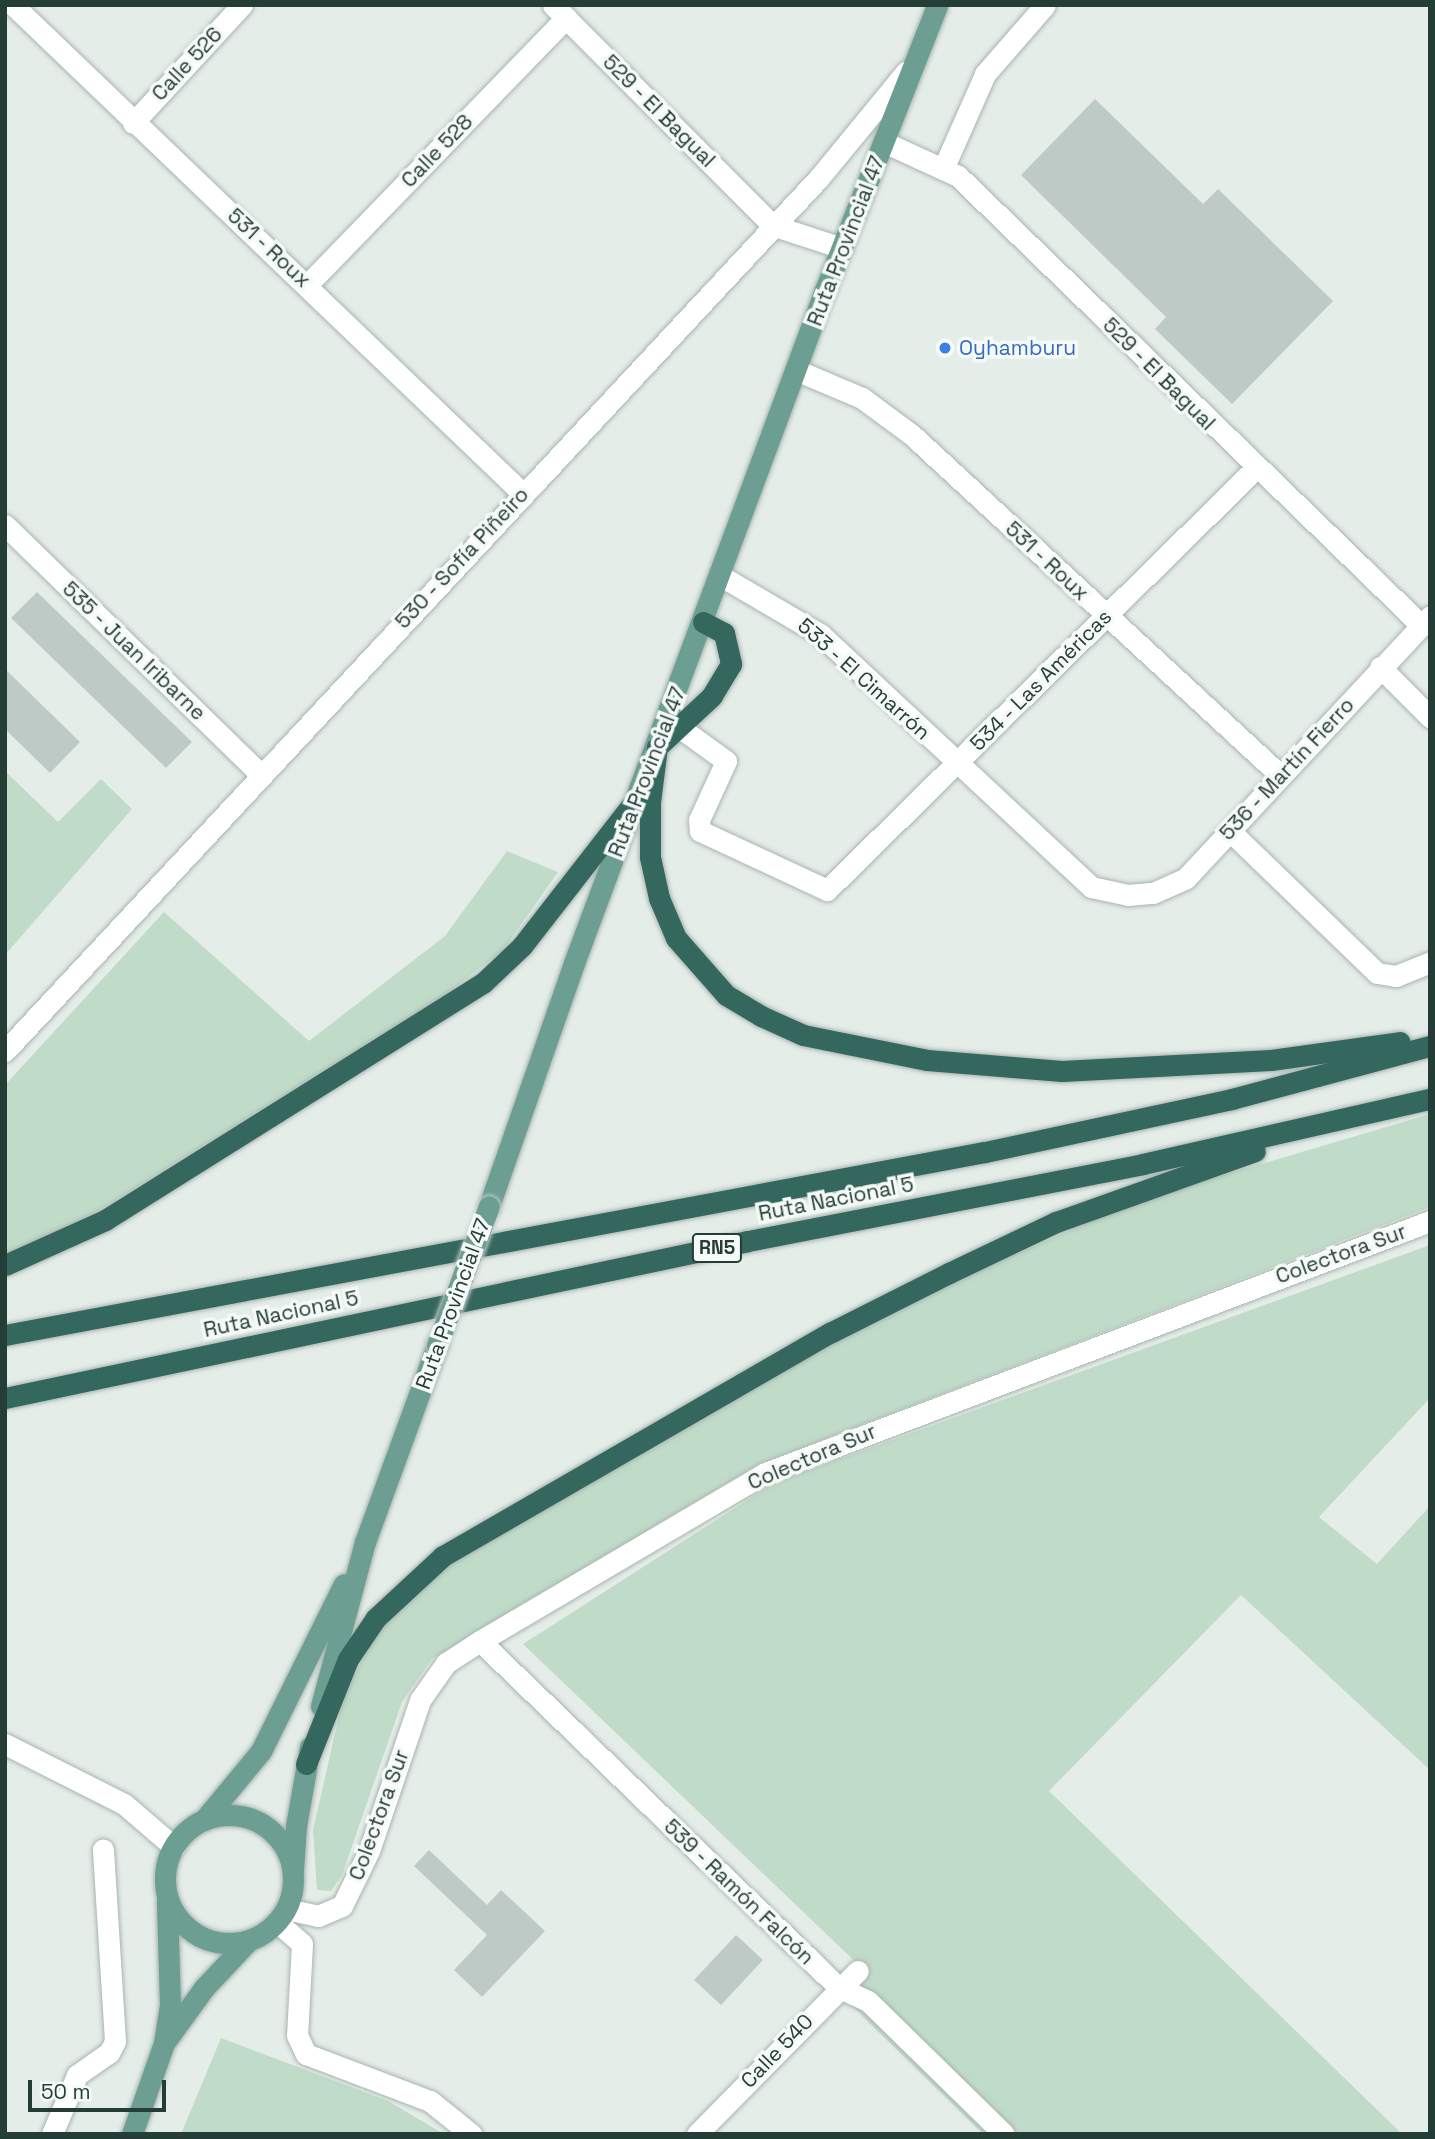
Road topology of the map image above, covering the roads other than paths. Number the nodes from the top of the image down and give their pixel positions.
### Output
1 (13, 5) edge
2 (242, 5) edge
3 (937, 5) edge
4 (1045, 5) edge
5 (559, 12) edge
6 (913, 61) junction
7 (133, 123) junction
8 (884, 142) junction
9 (943, 169) junction
10 (772, 225) junction
11 (842, 248) junction
12 (308, 284) junction
13 (796, 370) junction
14 (1255, 469) junction
15 (523, 493) junction
16 (5, 525) edge
17 (721, 576) junction
18 (1105, 616) junction
19 (1425, 621) edge
20 (703, 622) junction
21 (1380, 667) junction
22 (1430, 717) edge
23 (678, 727) junction
24 (657, 747) junction
25 (957, 763) junction
26 (262, 776) junction
27 (1281, 776) junction
28 (635, 801) junction
29 (1230, 831) junction
30 (1128, 895) joint
31 (1430, 962) edge
32 (1430, 1038) edge
33 (1430, 1046) edge
34 (5, 1052) edge
35 (1427, 1100) edge
36 (1430, 1221) edge
37 (5, 1265) edge
38 (5, 1335) edge
39 (5, 1398) edge
40 (365, 1542) junction
41 (480, 1641) junction
42 (5, 1744) edge
43 (306, 1764) junction
44 (202, 1821) junction
45 (174, 1847) junction
46 (103, 1849) dead end
47 (293, 1870) junction
48 (166, 1886) junction
49 (281, 1916) junction
50 (249, 1940) junction
51 (858, 1970) dead end
52 (838, 1987) junction
53 (164, 2043) junction
54 (52, 2134) edge
55 (132, 2134) edge
56 (471, 2134) edge
57 (697, 2134) edge
58 (1004, 2134) edge

1 - 7 street, 531 - Roux
2 - 7 street, Calle 526
3 - 6 main road, Ruta Provincial 47
4 - 9 street
5 - 10 street, 529 - El Bagual
5 - 12 street, Calle 528
6 - 8 main road, Ruta Provincial 47
6 - 10 street, 530 - Sofía Piñeiro
7 - 12 street, 531 - Roux
8 - 9 street, 529 - El Bagual
8 - 11 main road, Ruta Provincial 47
9 - 14 street, 529 - El Bagual
10 - 11 street, 529 - El Bagual
10 - 15 street, 530 - Sofía Piñeiro
11 - 13 main road, Ruta Provincial 47
12 - 15 street, 531 - Roux
13 - 17 main road, Ruta Provincial 47
13 - 18 street, 531 - Roux
14 - 18 street, 534 - Las Américas
14 - 19 street, 529 - El Bagual
15 - 26 street, 530 - Sofía Piñeiro
16 - 26 street, 535 - Juan Iribarne
17 - 20 main road, Ruta Provincial 47
17 - 25 street, 533 - El Cimarrón
18 - 25 street, 534 - Las Américas
18 - 27 street, 531 - Roux
19 - 21 street, 536 - Martín Fierro
20 - 23 highway
20 - 24 main road, Ruta Provincial 47
21 - 22 street
21 - 27 street, 536 - Martín Fierro
23 - 24 highway
23 - 25 street, 534 - Las Américas
24 - 28 main road, Ruta Provincial 47
24 - 32 highway
25 - 30 street, 533 - El Cimarrón
26 - 34 street, 530 - Sofía Piñeiro
27 - 29 street, 536 - Martín Fierro
28 - 37 highway
28 - 40 main road, Ruta Provincial 47, bridge
29 - 30 street, 536 - Martín Fierro
29 - 31 street
33 - 38 highway, Ruta Nacional 5 / RN5
35 - 39 highway, Ruta Nacional 5 / RN5
35 - 43 highway
36 - 41 street, Colectora Sur
40 - 43 main road, Ruta Provincial 47
40 - 44 main road, Ruta Provincial 47
41 - 49 street, Colectora Sur
41 - 52 street, 539 - Ramón Falcón
42 - 45 street
43 - 47 main road, Ruta Provincial 47
44 - 45 main road
44 - 47 main road
45 - 48 main road
46 - 54 street
47 - 49 main road
48 - 50 main road
48 - 53 main road
49 - 50 main road
49 - 56 street
50 - 53 main road
51 - 52 street, Calle 540
52 - 57 street, Calle 540
52 - 58 street, 539 - Ramón Falcón
53 - 55 main road

